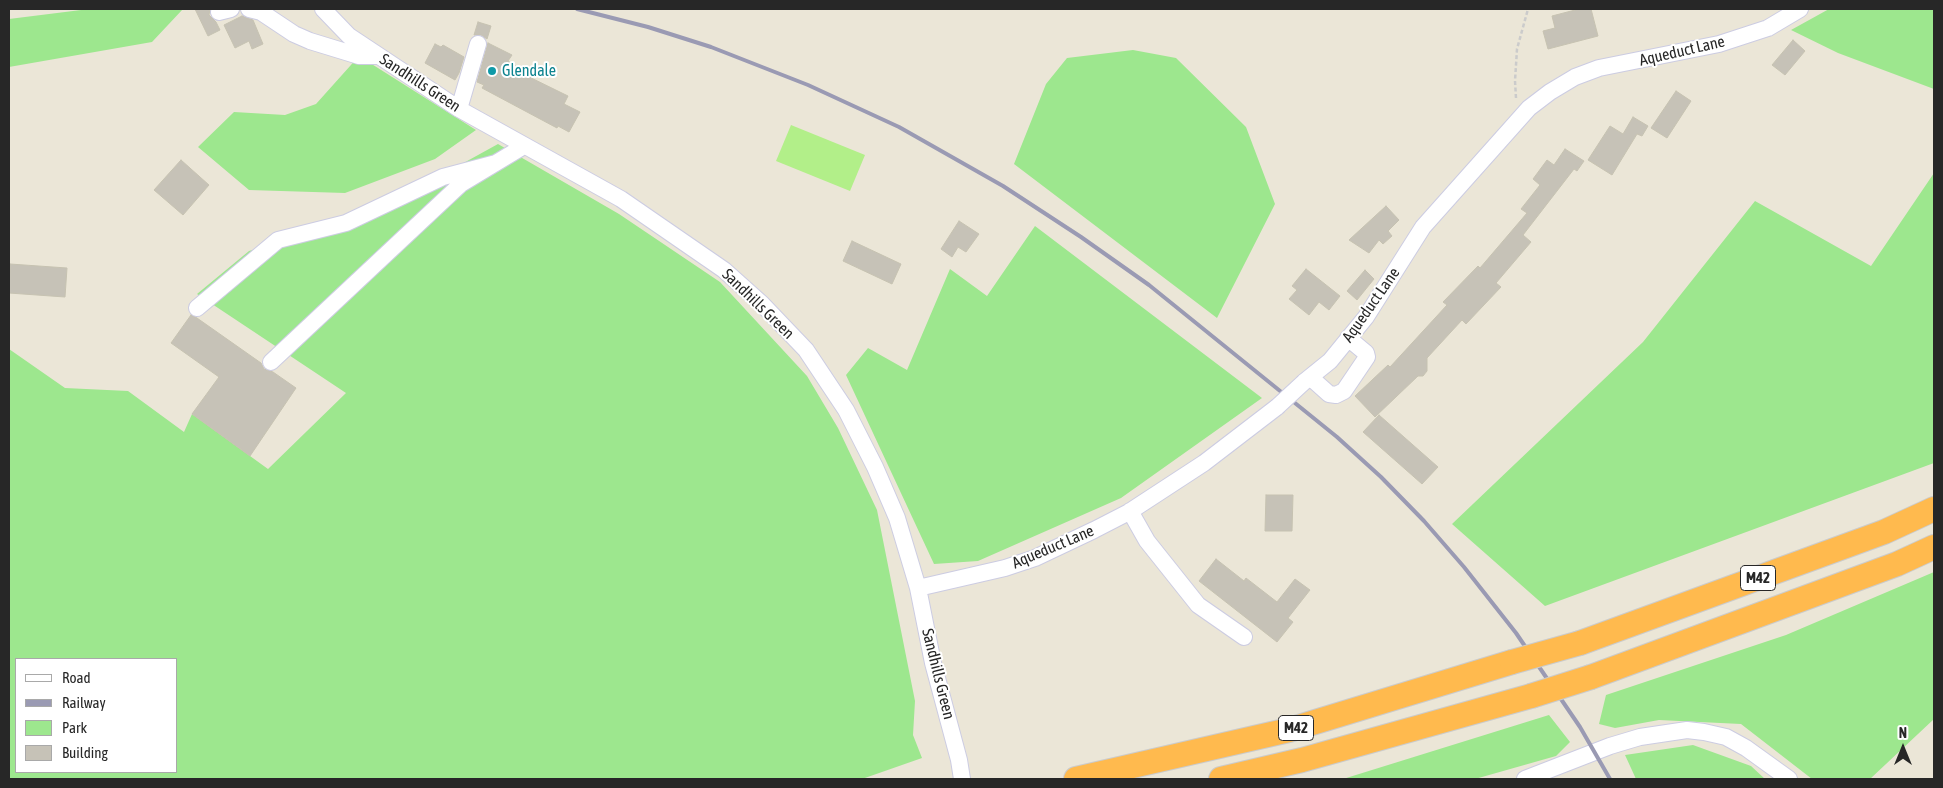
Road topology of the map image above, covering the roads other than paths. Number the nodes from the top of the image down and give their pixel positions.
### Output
1 (249, 9) edge
2 (323, 9) edge
3 (1800, 9) edge
4 (478, 44) dead end
5 (378, 56) junction
6 (459, 108) junction
7 (524, 146) junction
8 (496, 162) junction
9 (197, 308) dead end
10 (1348, 338) junction
11 (271, 362) dead end
12 (1307, 379) junction
13 (1934, 509) edge
14 (1130, 511) junction
15 (1934, 547) edge
16 (918, 588) junction
17 (1244, 637) dead end
18 (962, 779) edge
19 (1076, 779) edge
20 (1221, 779) edge
21 (1525, 779) edge
22 (1789, 779) edge

1 - 5 street
2 - 5 street, Sandhills Green
3 - 10 street, Aqueduct Lane
4 - 6 street
5 - 6 street, Sandhills Green
6 - 7 street, Sandhills Green
7 - 8 street
7 - 16 street, Sandhills Green
8 - 9 street
8 - 11 street
10 - 12 street, Aqueduct Lane
10 - 12 street
12 - 14 street, Aqueduct Lane, bridge
13 - 19 highway, M42, bridge
14 - 16 street, Aqueduct Lane
14 - 17 street
15 - 20 highway, M42, bridge
16 - 18 street, Sandhills Green
21 - 22 street

